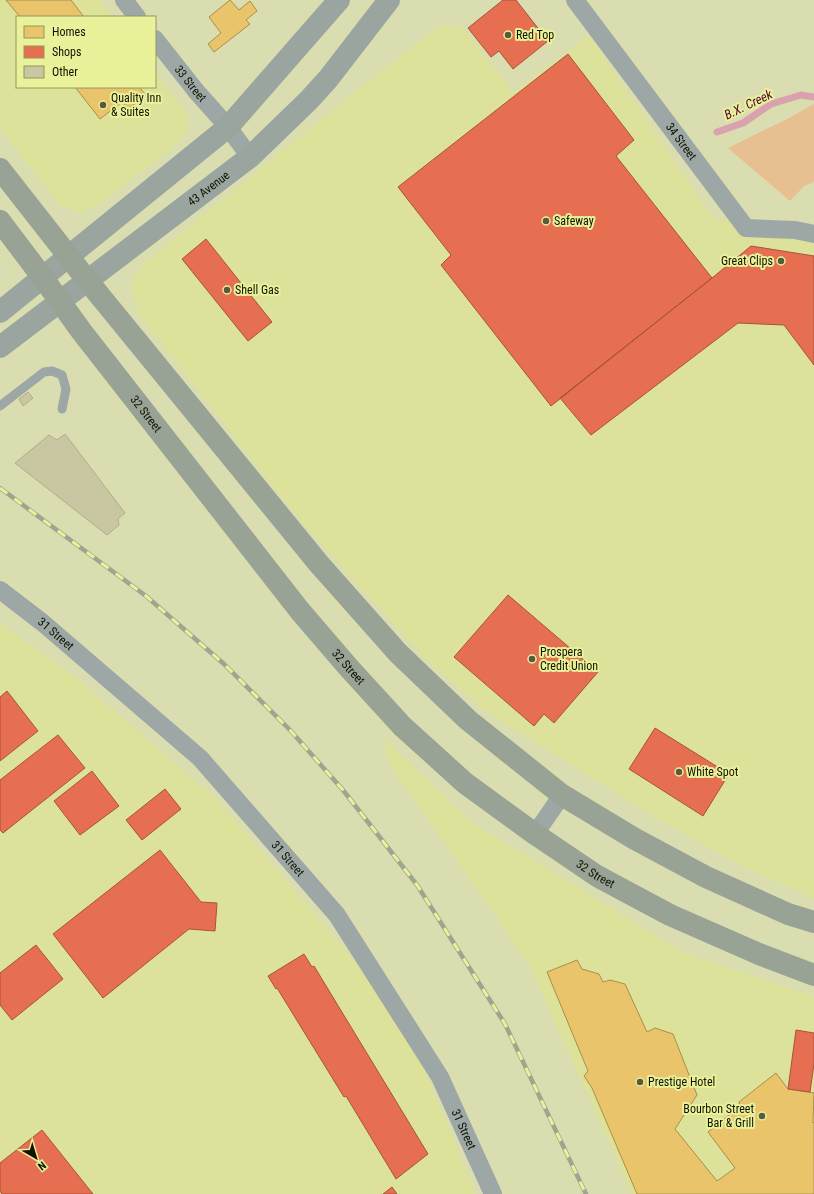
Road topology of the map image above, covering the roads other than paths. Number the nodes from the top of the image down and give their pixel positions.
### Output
1 (124, 0) edge
2 (389, 0) edge
3 (575, 0) edge
4 (337, 1) edge
5 (136, 16) edge
6 (156, 40) edge
7 (228, 127) junction
8 (250, 157) junction
9 (0, 169) edge
10 (0, 221) edge
11 (814, 234) edge
12 (69, 257) junction
13 (44, 278) junction
14 (87, 280) junction
15 (60, 301) junction
16 (0, 312) edge
17 (0, 347) edge
18 (0, 406) edge
19 (62, 409) dead end
20 (0, 590) edge
21 (562, 795) junction
22 (534, 834) junction
23 (814, 922) edge
24 (814, 975) edge
25 (493, 1194) edge

1 - 5 street
2 - 8 street, 43 Avenue
3 - 11 street, 34 Street
4 - 7 street
6 - 7 street, 33 Street
7 - 8 street, 33 Street
7 - 12 street
8 - 14 street, 43 Avenue
9 - 12 highway
10 - 13 highway, 32 Street
12 - 13 street
12 - 14 highway
13 - 15 highway, 32 Street
13 - 16 street
14 - 15 street, 43 Avenue
14 - 21 highway
15 - 17 street, 43 Avenue
15 - 22 highway, 32 Street
18 - 19 lane
20 - 25 street, 31 Street
21 - 22 street
21 - 23 highway
22 - 24 highway, 32 Street

